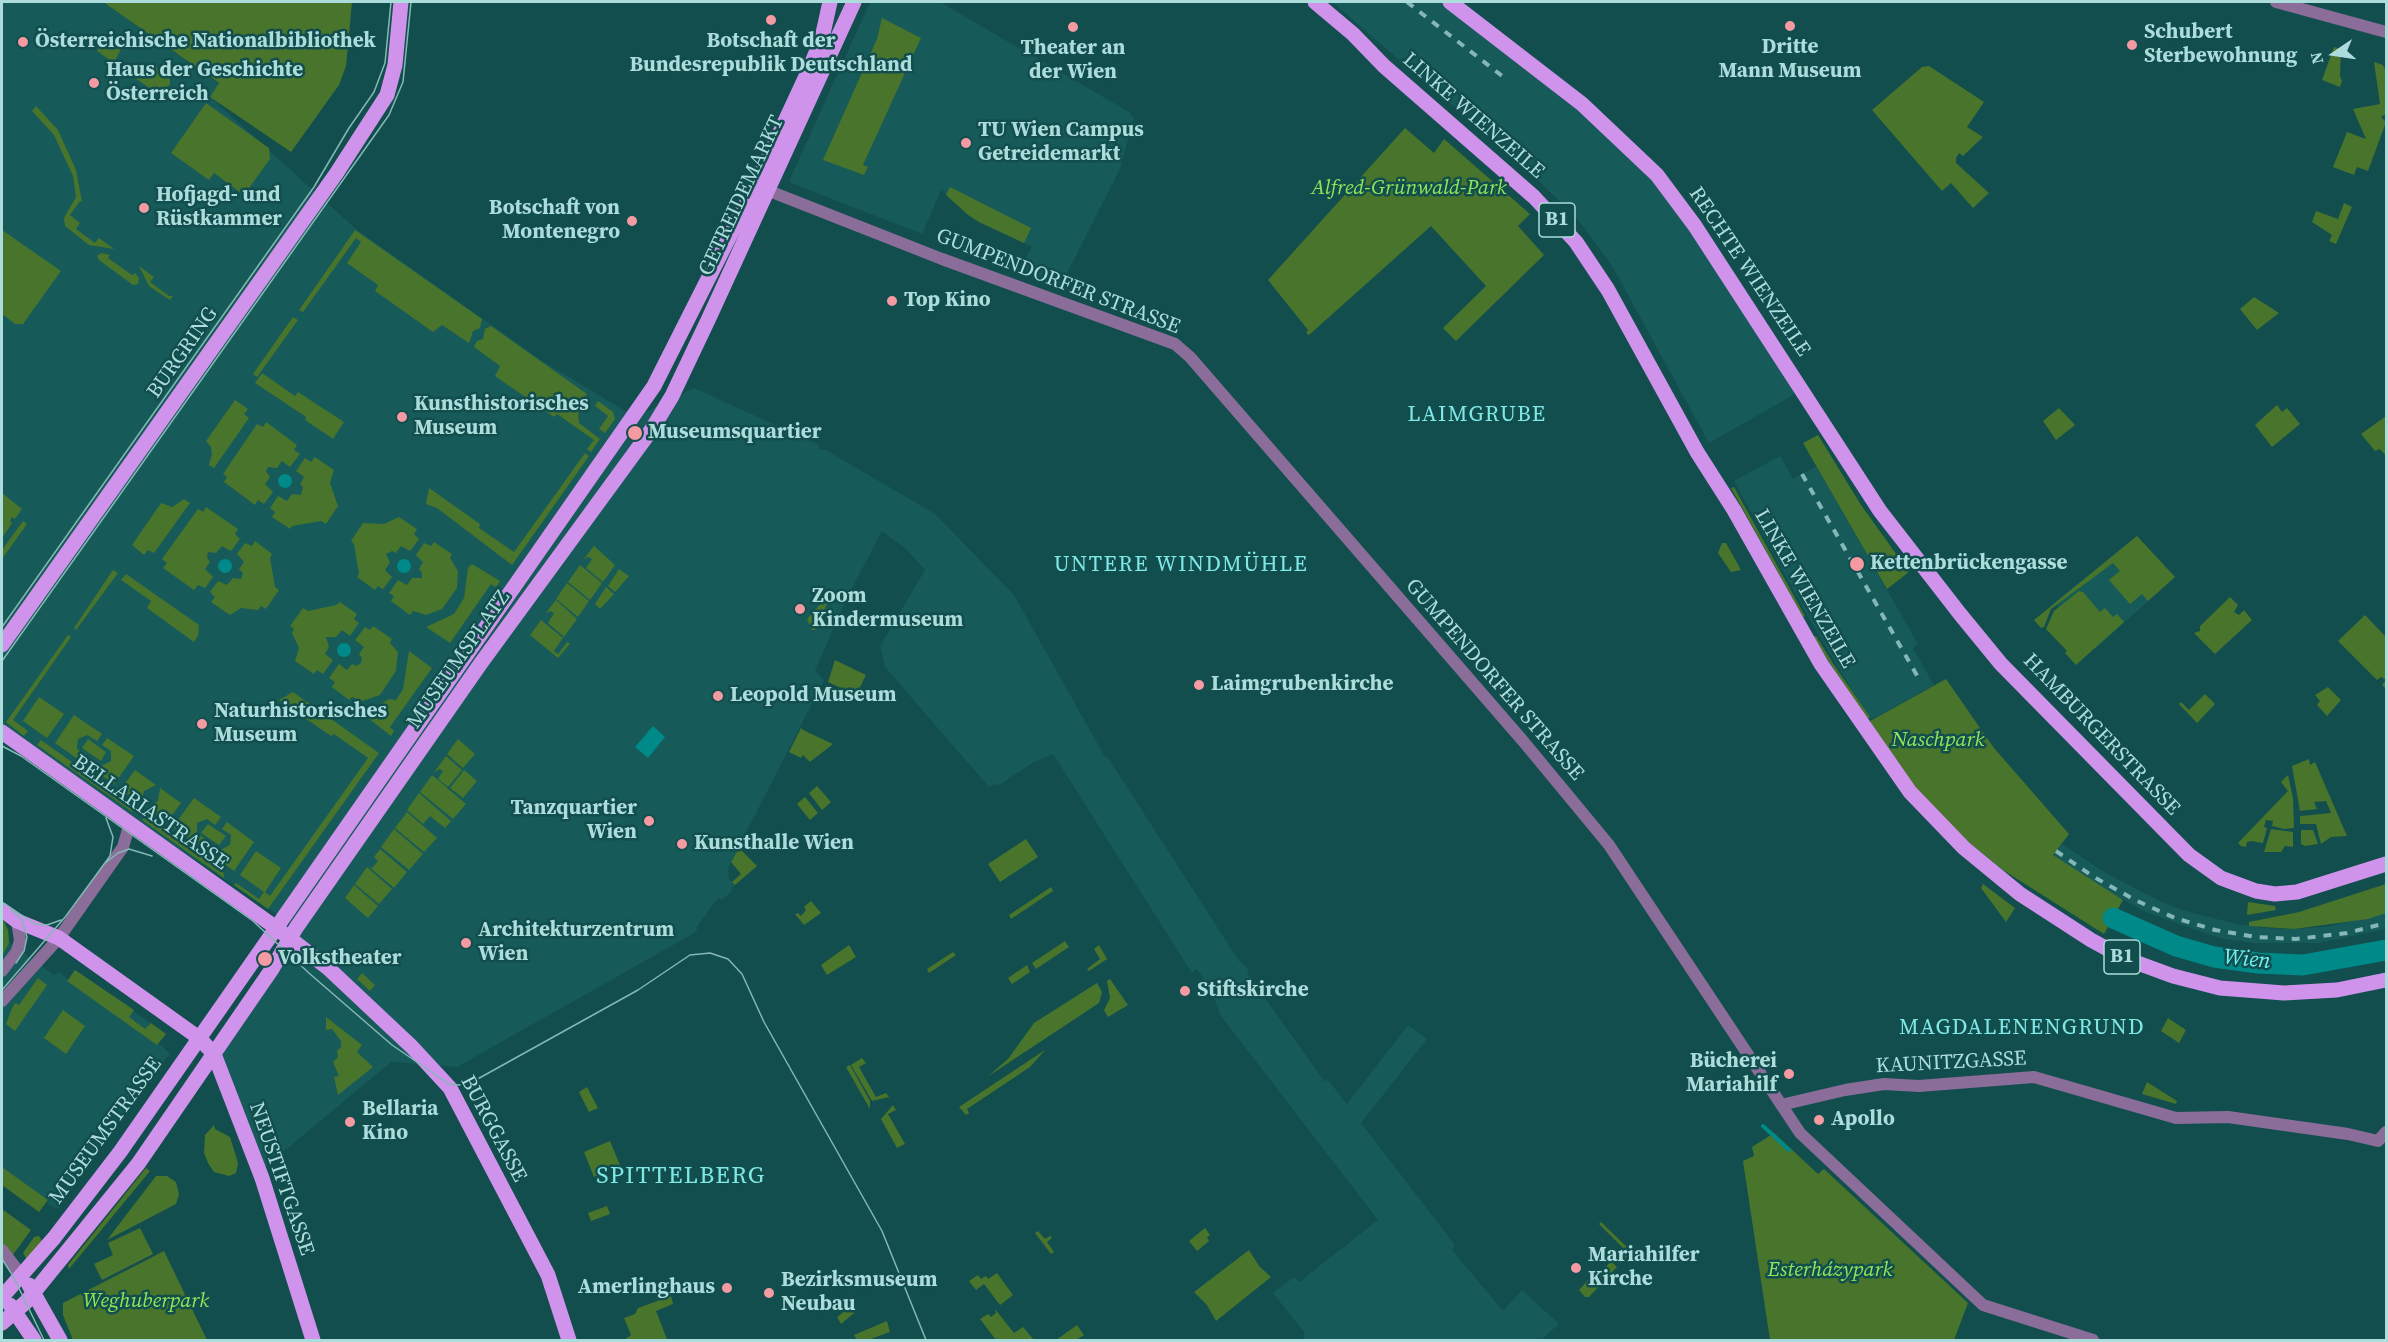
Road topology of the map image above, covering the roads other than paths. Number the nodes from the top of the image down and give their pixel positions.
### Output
1 (401, 2) edge
2 (830, 2) edge
3 (854, 2) edge
4 (1315, 2) edge
5 (1450, 2) edge
6 (2276, 2) edge
7 (2386, 32) edge
8 (761, 188) junction
9 (648, 396) joint
10 (666, 406) joint
11 (1959, 614) joint
12 (2, 645) edge
13 (2, 732) edge
14 (129, 826) junction
15 (2386, 864) edge
16 (2, 910) edge
17 (17, 921) junction
18 (275, 927) junction
19 (58, 938) junction
20 (290, 939) junction
21 (2, 971) edge
22 (2386, 980) edge
23 (2, 1001) edge
24 (219, 1008) junction
25 (199, 1038) junction
26 (214, 1054) junction
27 (1781, 1105) junction
28 (2382, 1137) edge
29 (2, 1250) edge
30 (22, 1276) junction
31 (34, 1292) junction
32 (2, 1296) edge
33 (16, 1311) junction
34 (2, 1323) edge
35 (34, 1341) edge
36 (60, 1341) edge
37 (313, 1341) edge
38 (569, 1341) edge
39 (2093, 1341) edge

1 - 12 main road, BURGRING
2 - 8 main road, GETREIDEMARKT
3 - 8 main road, GETREIDEMARKT
4 - 22 main road, LINKE WIENZEILE / B1
5 - 11 main road, RECHTE WIENZEILE
6 - 7 street
8 - 9 main road, GETREIDEMARKT
8 - 10 main road, GETREIDEMARKT
8 - 27 street, GUMPENDORFER STRASSE
9 - 18 main road, MUSEUMSPLATZ
10 - 20 main road, MUSEUMSPLATZ
11 - 15 main road, HAMBURGERSTRASSE
13 - 14 main road, BELLARIASTRASSE
14 - 18 main road, BELLARIASTRASSE
14 - 19 street
16 - 17 main road, NEUSTIFTGASSE
17 - 19 main road, NEUSTIFTGASSE
17 - 21 street
18 - 20 main road, BURGGASSE
18 - 24 main road, MUSEUMSTRASSE
19 - 23 street
19 - 25 main road, NEUSTIFTGASSE
20 - 26 main road, MUSEUMSTRASSE
20 - 38 main road, BURGGASSE
24 - 25 main road, MUSEUMSTRASSE
24 - 26 main road, MUSEUMSTRASSE
25 - 26 main road, NEUSTIFTGASSE
25 - 30 main road, MUSEUMSTRASSE
26 - 31 main road, MUSEUMSTRASSE
26 - 37 main road, NEUSTIFTGASSE
27 - 28 street, KAUNITZGASSE
27 - 39 street, GUMPENDORFER STRASSE
29 - 30 street
30 - 31 main road
30 - 32 main road, MUSEUMSTRASSE
31 - 33 main road, MUSEUMSTRASSE
31 - 36 main road
32 - 33 main road
33 - 34 main road, MUSEUMSTRASSE
33 - 35 main road

